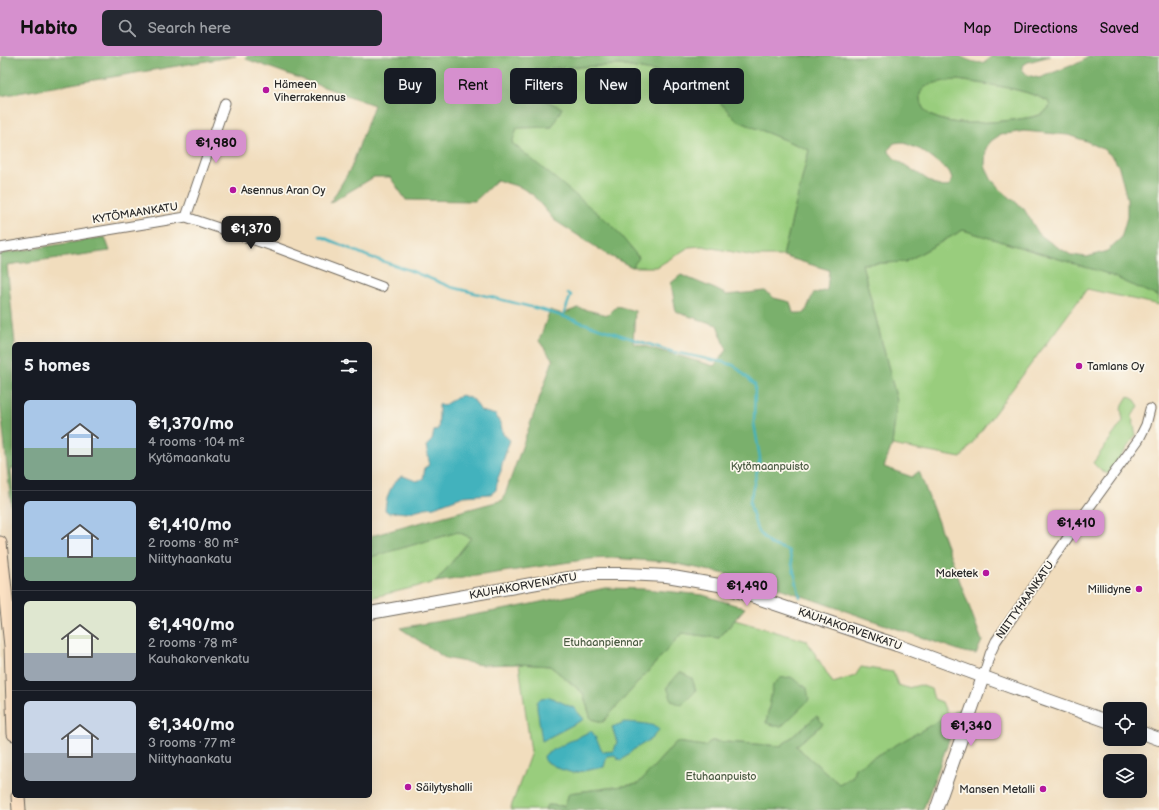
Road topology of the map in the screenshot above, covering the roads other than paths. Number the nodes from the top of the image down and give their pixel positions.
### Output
1 (225, 104) dead end
2 (186, 217) junction
3 (0, 248) edge
4 (382, 287) dead end
5 (1150, 409) dead end
6 (0, 543) edge
7 (372, 613) edge
8 (12, 638) edge
9 (983, 677) junction
10 (1103, 720) edge
11 (1147, 735) edge
12 (1159, 739) edge
13 (18, 798) edge
14 (19, 810) edge
15 (936, 810) edge

1 - 2 street
2 - 3 street, KYTÖMAANKATU
2 - 4 street, KYTÖMAANKATU
5 - 9 street, NIITTYHAANKATU
6 - 8 main road
7 - 9 street, KAUHAKORVENKATU
9 - 10 street, KAUHAKORVENKATU
9 - 15 street, NIITTYHAANKATU
11 - 12 street
13 - 14 main road

